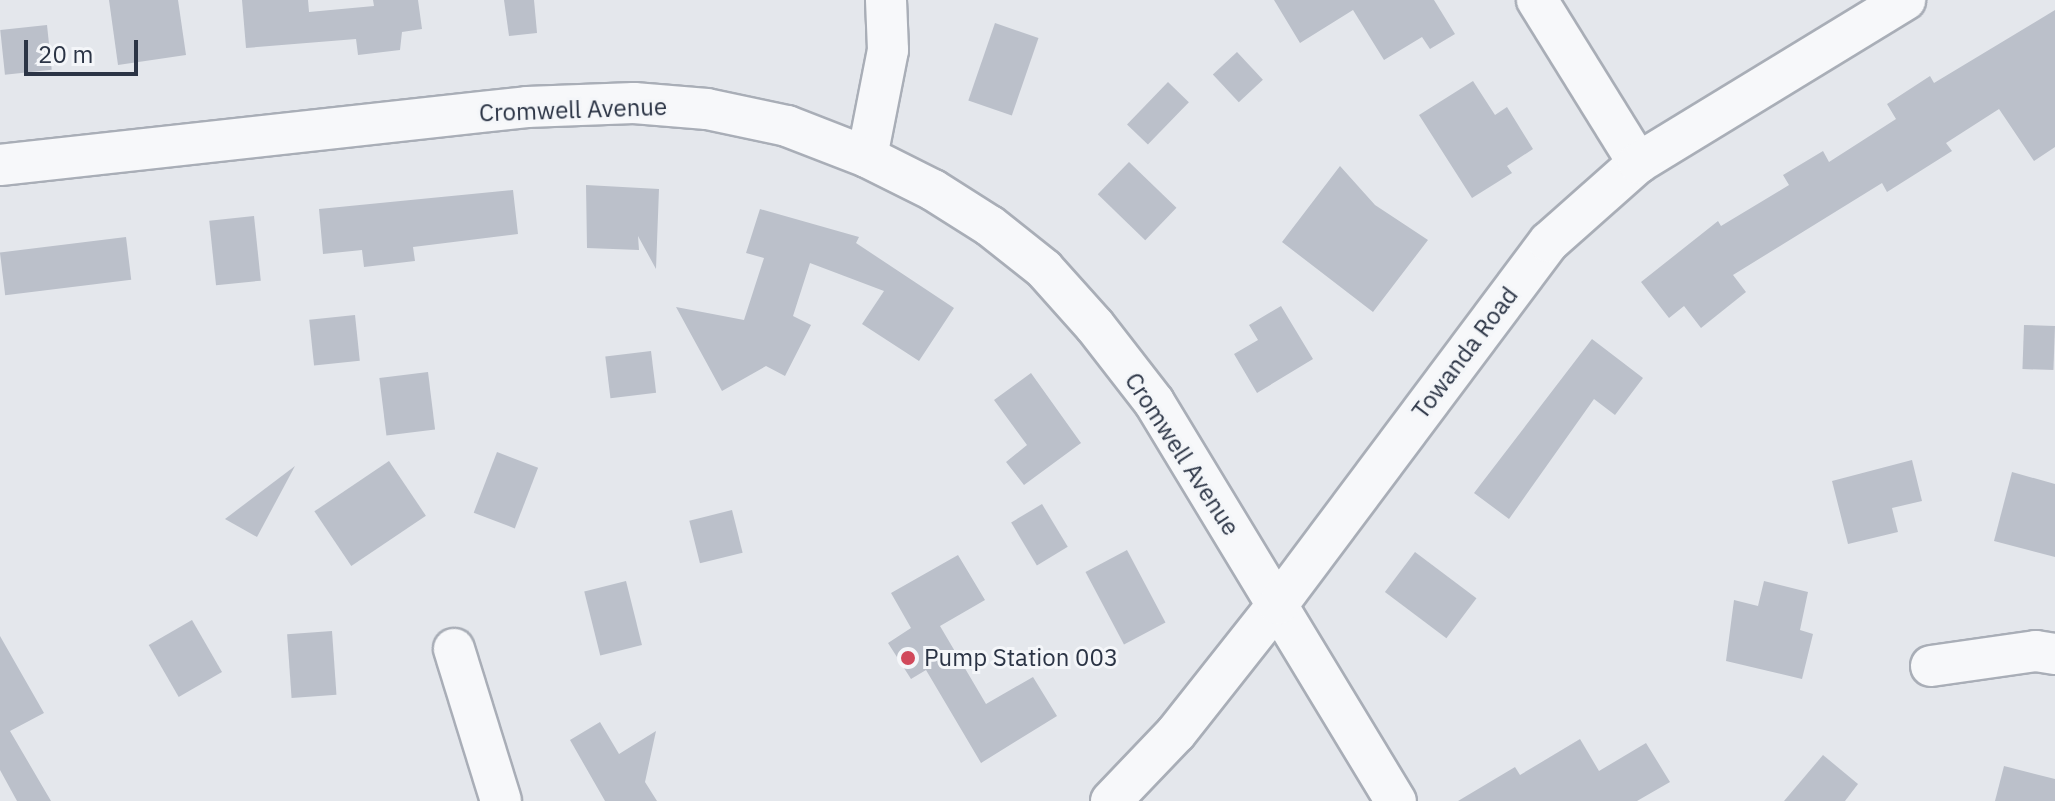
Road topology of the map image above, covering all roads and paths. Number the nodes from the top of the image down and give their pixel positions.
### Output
1 (886, 0) edge
2 (1537, 0) edge
3 (1905, 0) edge
4 (867, 157) junction
5 (1638, 163) junction
6 (0, 165) edge
7 (1278, 604) junction
8 (454, 649) dead end
9 (2055, 654) edge
10 (1931, 666) dead end
11 (501, 801) edge
12 (1111, 801) edge
13 (1396, 801) edge

1 - 4 street
2 - 5 street
3 - 5 street, Towanda Road
4 - 6 street, Cromwell Avenue
4 - 7 street, Cromwell Avenue
5 - 7 street, Towanda Road
7 - 12 street, Towanda Road
7 - 13 street, Cromwell Avenue
8 - 11 street
9 - 10 street

